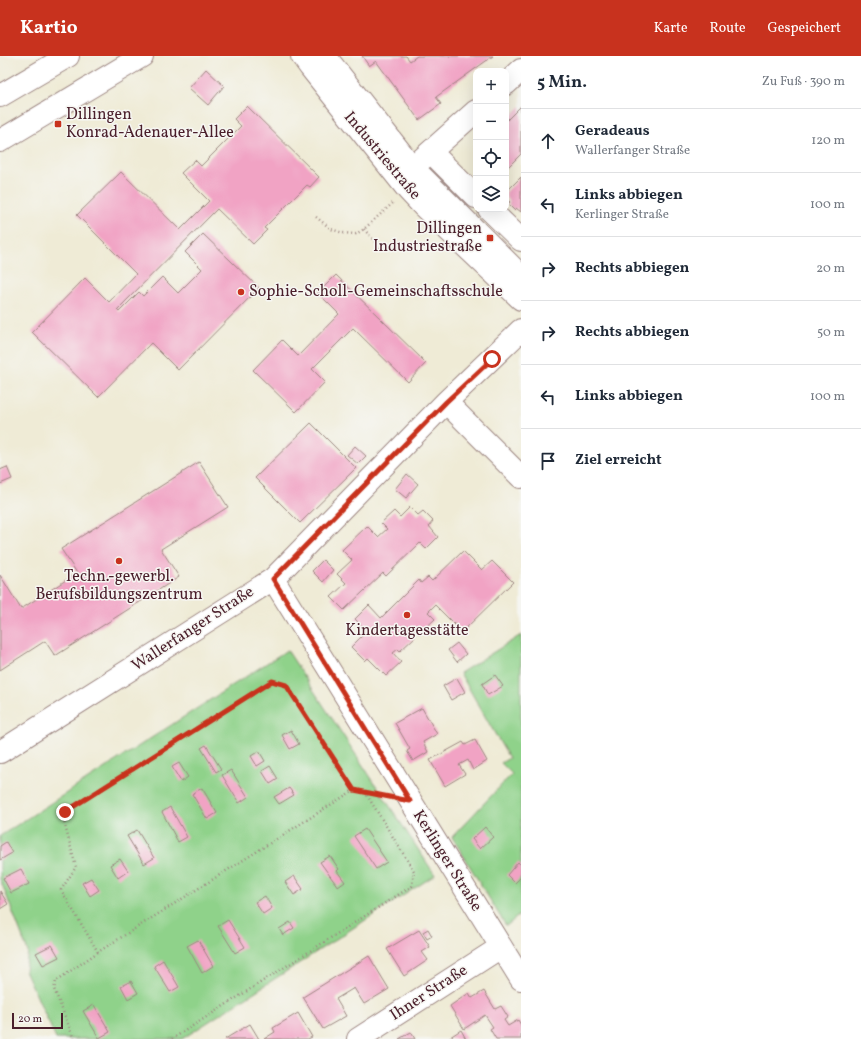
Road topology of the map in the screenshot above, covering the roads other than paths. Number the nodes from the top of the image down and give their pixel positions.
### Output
1 (68, 56) edge
2 (142, 56) edge
3 (302, 56) edge
4 (325, 56) edge
5 (521, 70) edge
6 (509, 81) edge
7 (0, 96) edge
8 (473, 114) edge
9 (0, 141) edge
10 (431, 152) junction
11 (407, 179) junction
12 (473, 194) edge
13 (492, 212) edge
14 (521, 240) edge
15 (521, 279) edge
16 (521, 299) edge
17 (521, 330) edge
18 (446, 402) junction
19 (521, 477) edge
20 (273, 579) junction
21 (0, 752) edge
22 (501, 947) junction
23 (521, 979) edge
24 (358, 1039) edge

1 - 7 street
2 - 9 street
3 - 11 street, Industriestraße
4 - 11 street, Industriestraße
5 - 6 street
8 - 10 street
10 - 11 street
10 - 12 street
11 - 15 street, Industriestraße
11 - 16 street, Industriestraße
13 - 14 street
17 - 18 street, Wallerfanger Straße
18 - 19 street
18 - 20 street, Wallerfanger Straße
20 - 21 street, Wallerfanger Straße
20 - 22 street, Kerlinger Straße
22 - 23 street, Kerlinger Straße
22 - 24 street, Ihner Straße

